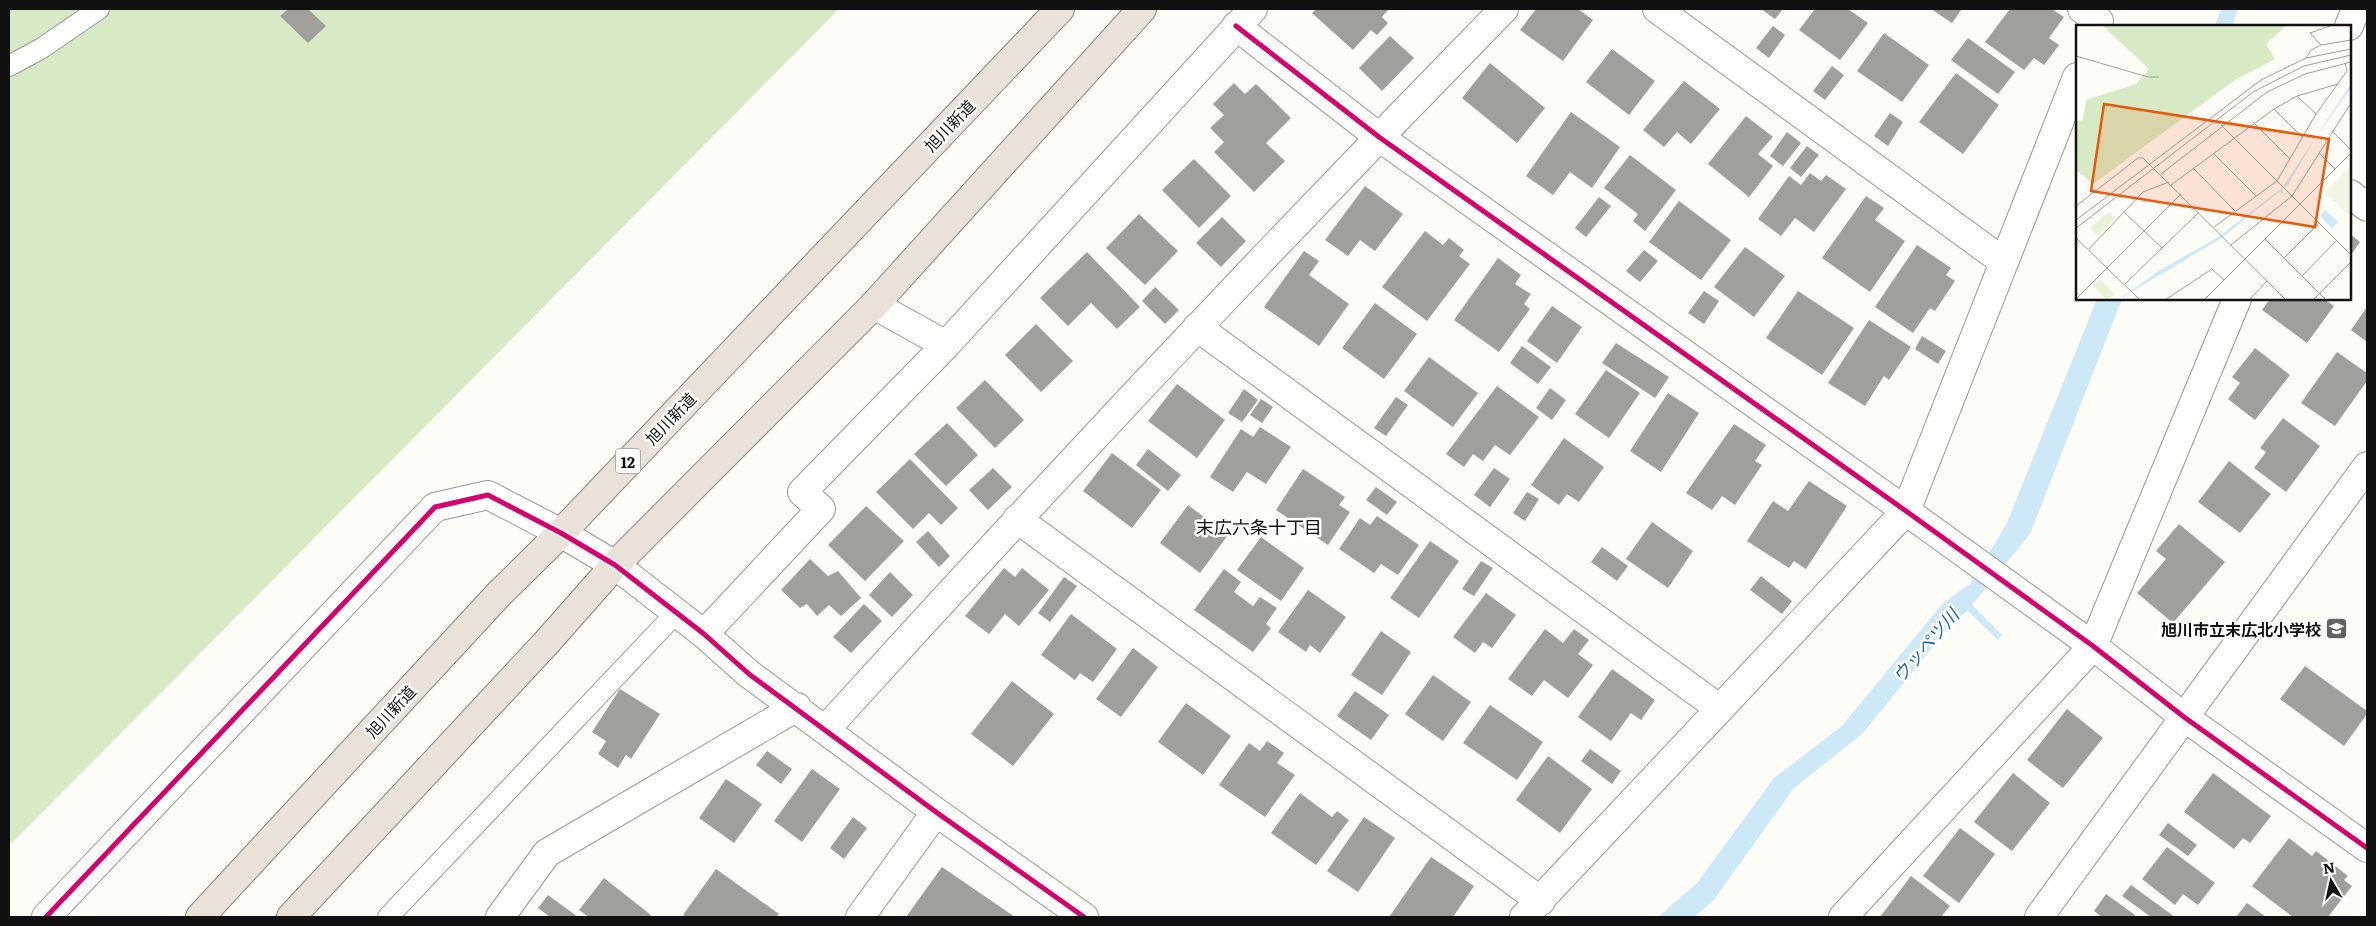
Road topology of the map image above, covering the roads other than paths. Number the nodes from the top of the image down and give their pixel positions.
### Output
1 (99, 9) edge
2 (1060, 9) edge
3 (1142, 9) edge
4 (1504, 9) edge
5 (1657, 9) edge
6 (2356, 9) edge
7 (1245, 17) edge
8 (2349, 25) edge
9 (9, 66) edge
10 (2076, 80) edge
11 (1379, 137) junction
12 (2351, 195) edge
13 (2367, 207) edge
14 (2004, 262) junction
15 (2237, 300) edge
16 (874, 305) junction
17 (1197, 327) junction
18 (946, 345) junction
19 (2367, 466) edge
20 (1906, 511) junction
21 (1017, 519) junction
22 (560, 533) junction
23 (614, 566) junction
24 (676, 613) junction
25 (704, 634) junction
26 (2092, 646) junction
27 (797, 707) junction
28 (1720, 708) junction
29 (2184, 717) junction
30 (825, 730) junction
31 (936, 812) junction
32 (2367, 848) edge
33 (1533, 909) edge
34 (46, 917) edge
35 (200, 917) edge
36 (291, 917) edge
37 (388, 917) edge
38 (500, 917) edge
39 (860, 917) edge
40 (1084, 917) edge
41 (1843, 917) edge
42 (2039, 917) edge

1 - 9 lane
2 - 22 highway, 旭川新道 / 12
3 - 16 highway
4 - 11 street
5 - 14 street
6 - 8 street
7 - 11 street
7 - 18 street
10 - 14 street
11 - 17 street
11 - 20 street
12 - 13 street
14 - 20 street
15 - 26 street
16 - 18 street
16 - 23 highway
17 - 21 street
17 - 28 street
18 - 25 street
19 - 29 street
20 - 26 street
20 - 28 street
21 - 30 street
21 - 33 street
22 - 23 street
22 - 34 street
22 - 35 highway, 旭川新道 / 12
23 - 24 street
23 - 36 highway
24 - 25 street
24 - 37 lane
25 - 27 street
26 - 29 street
26 - 41 street
27 - 30 street
27 - 38 street
28 - 33 street
29 - 32 street
29 - 42 street
30 - 31 street
31 - 39 street
31 - 40 street

